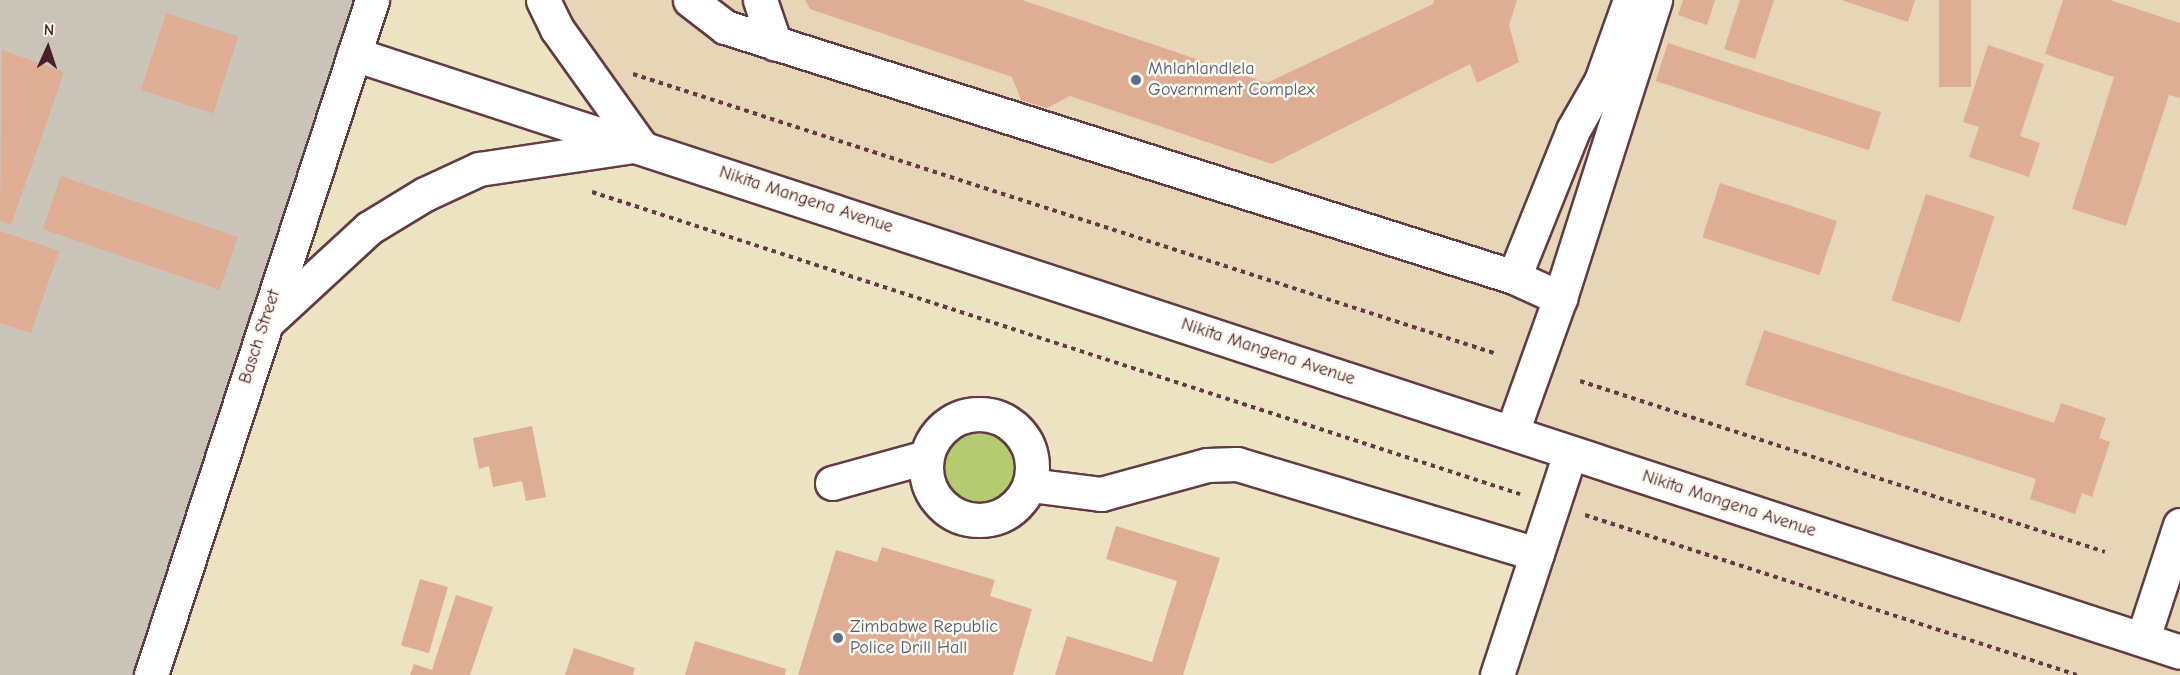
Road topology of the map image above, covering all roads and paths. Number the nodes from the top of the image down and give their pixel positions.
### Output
1 (372, 0) edge
2 (543, 0) edge
3 (690, 0) edge
4 (760, 0) edge
5 (1630, 0) edge
6 (1655, 0) edge
7 (775, 44) junction
8 (354, 54) junction
9 (625, 71) dead end
10 (640, 145) junction
11 (592, 192) dead end
12 (1514, 277) junction
13 (1560, 298) junction
14 (264, 324) junction
15 (1497, 354) dead end
16 (1580, 381) dead end
17 (1512, 432) junction
18 (1570, 453) junction
19 (926, 457) junction
20 (832, 483) dead end
21 (1030, 485) junction
22 (1553, 504) junction
23 (2180, 525) edge
24 (2105, 552) dead end
25 (1537, 554) junction
26 (2143, 638) junction
27 (2180, 651) edge
28 (151, 675) edge
29 (1497, 675) edge
30 (2078, 675) edge

1 - 8 street, Basch Street
2 - 10 street
3 - 7 street
4 - 7 street
5 - 12 street
6 - 13 street
7 - 12 street
8 - 10 street, Nikita Mangena Avenue
8 - 14 street, Basch Street
9 - 15 path
10 - 14 street
10 - 17 street, Nikita Mangena Avenue
11 - 22 path
12 - 13 street
13 - 17 street
14 - 28 street, Basch Street
16 - 24 path
17 - 18 street, Nikita Mangena Avenue
18 - 22 street
18 - 26 street, Nikita Mangena Avenue
19 - 20 street
19 - 21 street
19 - 21 street
21 - 25 street
22 - 25 street
22 - 30 path
23 - 26 street
25 - 29 street
26 - 27 street, Nikita Mangena Avenue

